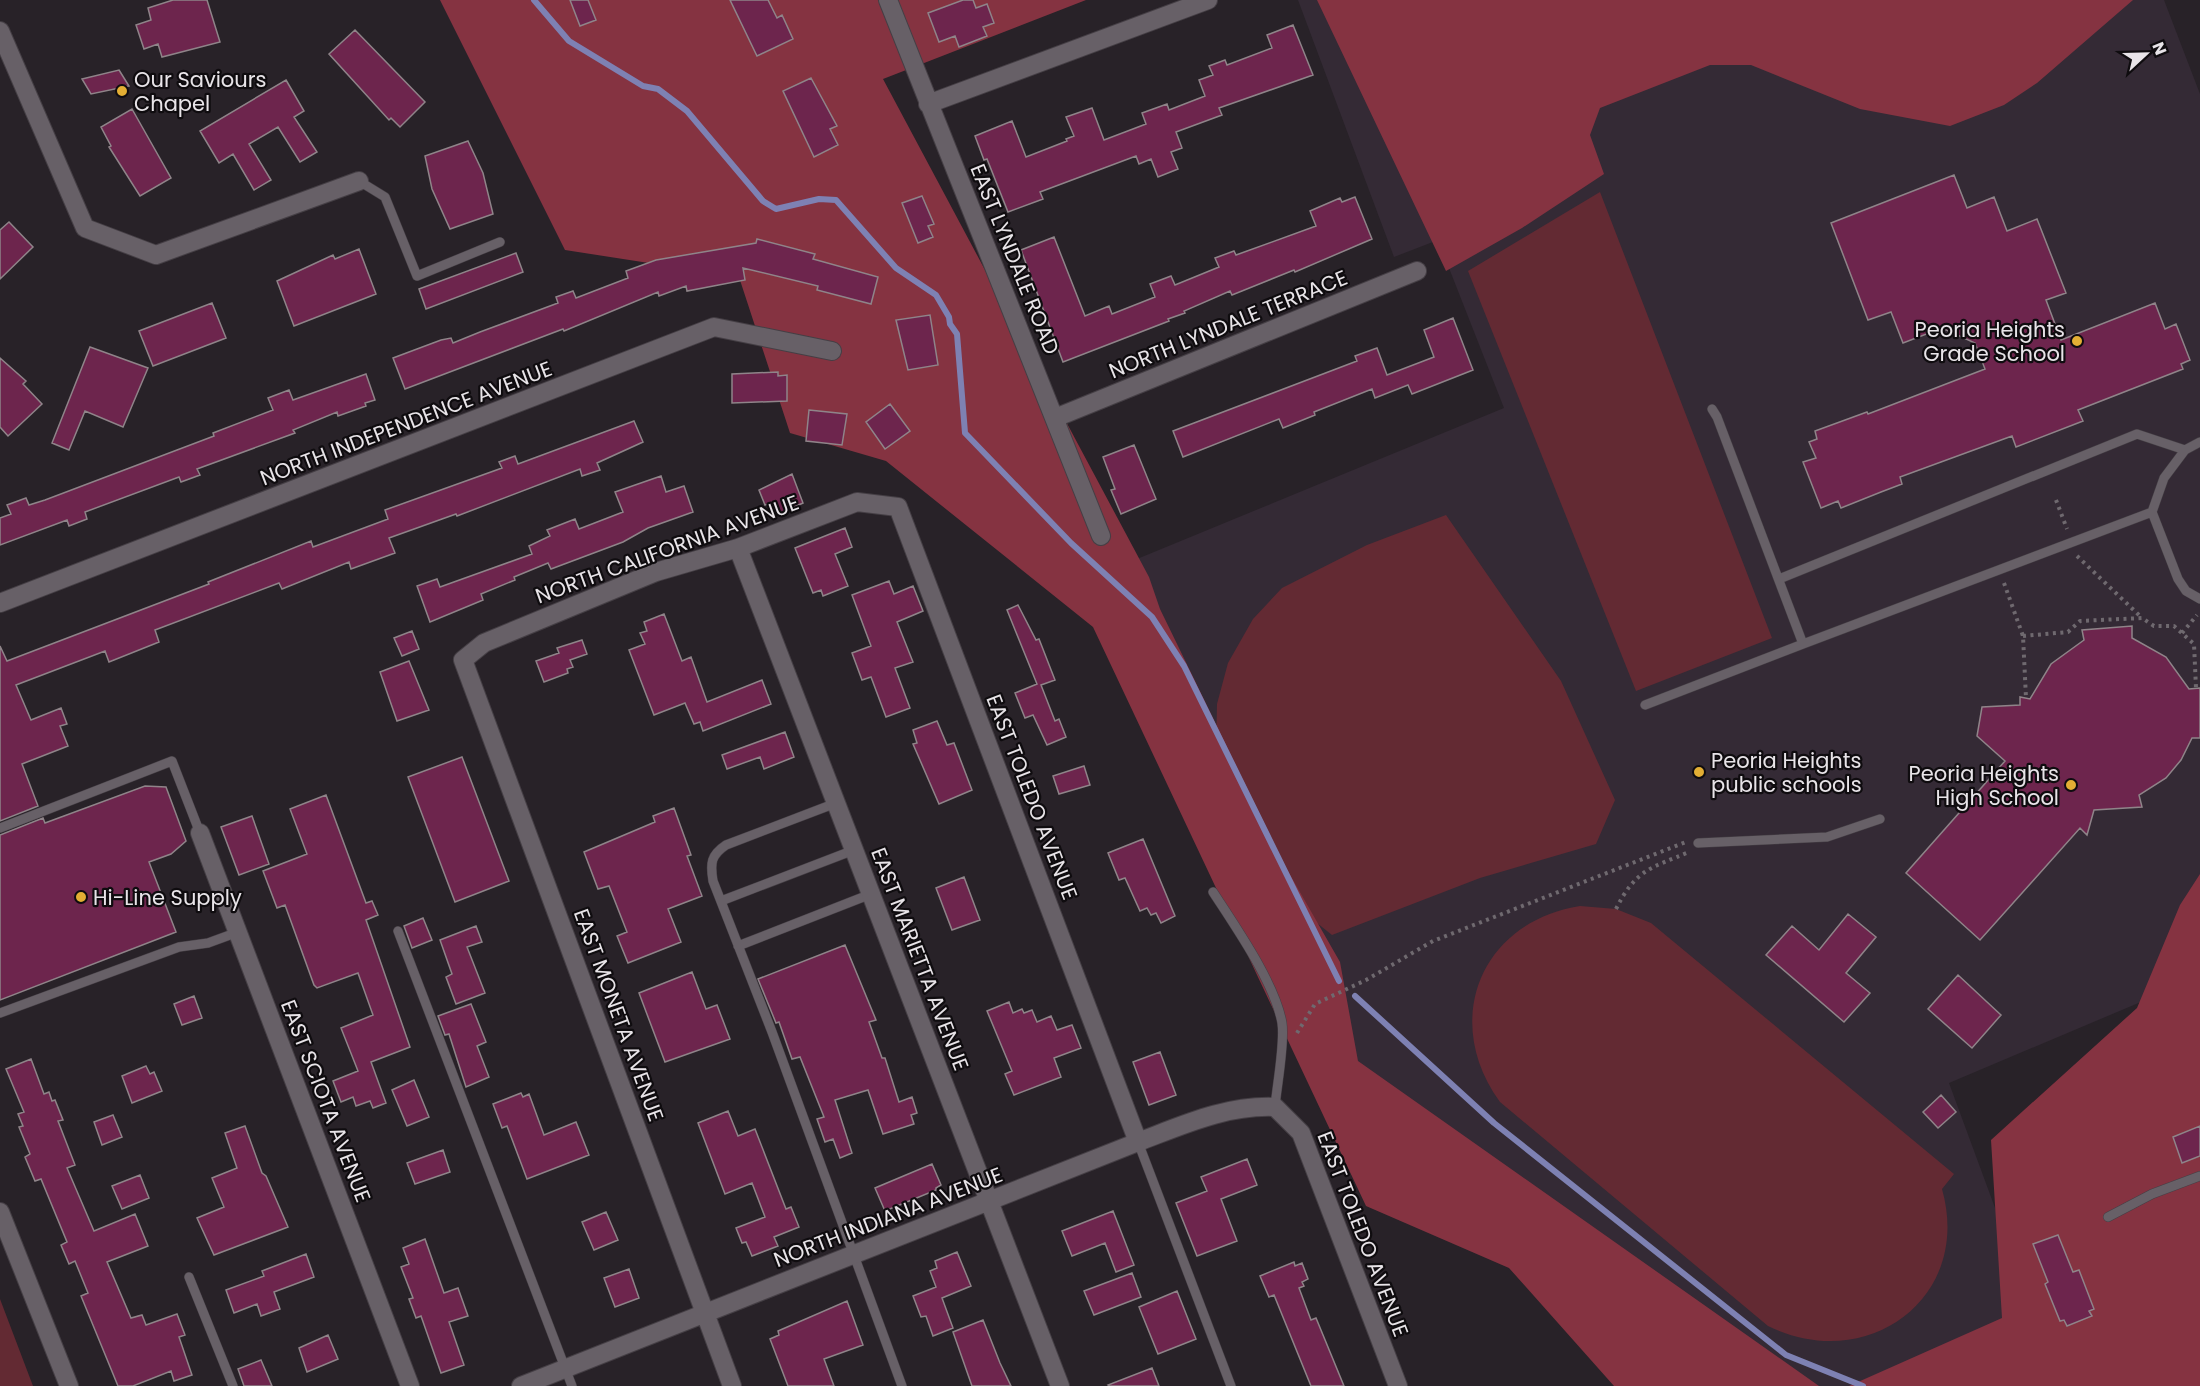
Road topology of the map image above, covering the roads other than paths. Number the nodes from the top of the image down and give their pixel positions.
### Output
1 (888, 0) edge
2 (1208, 0) edge
3 (0, 31) edge
4 (928, 104) junction
5 (359, 181) joint
6 (500, 242) dead end
7 (1417, 271) dead end
8 (832, 351) dead end
9 (1712, 409) dead end
10 (1055, 418) junction
11 (2200, 441) edge
12 (2185, 450) junction
13 (857, 502) joint
14 (2152, 512) junction
15 (1101, 536) dead end
16 (738, 548) junction
17 (1779, 579) junction
18 (2200, 599) edge
19 (0, 603) edge
20 (1803, 644) junction
21 (463, 660) joint
22 (1645, 705) dead end
23 (836, 803) junction
24 (1880, 819) dead end
25 (0, 828) edge
26 (200, 833) joint
27 (1698, 843) road end
28 (854, 850) junction
29 (1213, 892) dead end
30 (871, 894) junction
31 (721, 901) junction
32 (398, 931) dead end
33 (238, 932) junction
34 (738, 946) junction
35 (0, 1013) edge
36 (1275, 1107) junction
37 (1138, 1142) junction
38 (2200, 1176) edge
39 (989, 1203) junction
40 (0, 1212) edge
41 (2108, 1216) dead end
42 (853, 1255) junction
43 (189, 1277) dead end
44 (705, 1312) junction
45 (566, 1368) junction
46 (69, 1386) edge
47 (233, 1386) edge
48 (410, 1386) edge
49 (521, 1386) edge
50 (572, 1386) edge
51 (732, 1386) edge
52 (902, 1386) edge
53 (1060, 1386) edge
54 (1231, 1386) edge
55 (1398, 1386) edge

1 - 4 street, EAST LYNDALE ROAD
2 - 4 street
3 - 5 street
4 - 10 street, EAST LYNDALE ROAD
5 - 6 lane
7 - 10 street, NORTH LYNDALE TERRACE
8 - 19 street, NORTH INDEPENDENCE AVENUE
9 - 17 lane
10 - 15 street, EAST LYNDALE ROAD
11 - 12 lane
12 - 14 lane
12 - 17 lane
13 - 16 street, NORTH CALIFORNIA AVENUE
13 - 37 street, EAST TOLEDO AVENUE
14 - 18 lane
14 - 20 lane
16 - 21 street, NORTH CALIFORNIA AVENUE
16 - 23 street, EAST MARIETTA AVENUE
17 - 20 lane
20 - 22 lane
21 - 44 street, EAST MONETA AVENUE
23 - 28 street, EAST MARIETTA AVENUE
23 - 31 lane
24 - 27 lane
25 - 26 lane
26 - 33 street, EAST SCIOTA AVENUE
28 - 30 street, EAST MARIETTA AVENUE
28 - 31 lane
29 - 36 lane
30 - 34 lane
30 - 39 street, EAST MARIETTA AVENUE
31 - 34 lane
32 - 45 lane
33 - 35 lane
33 - 48 street, EAST SCIOTA AVENUE
34 - 42 lane
36 - 37 street, NORTH INDIANA AVENUE
36 - 55 street, EAST TOLEDO AVENUE
37 - 39 street, NORTH INDIANA AVENUE
37 - 54 lane
38 - 41 lane
39 - 42 street, NORTH INDIANA AVENUE
39 - 53 street, EAST MARIETTA AVENUE
40 - 46 street
42 - 44 street, NORTH INDIANA AVENUE
42 - 52 lane
43 - 47 lane
44 - 45 street, NORTH INDIANA AVENUE
44 - 51 street, EAST MONETA AVENUE
45 - 49 street, NORTH INDIANA AVENUE
45 - 50 lane

